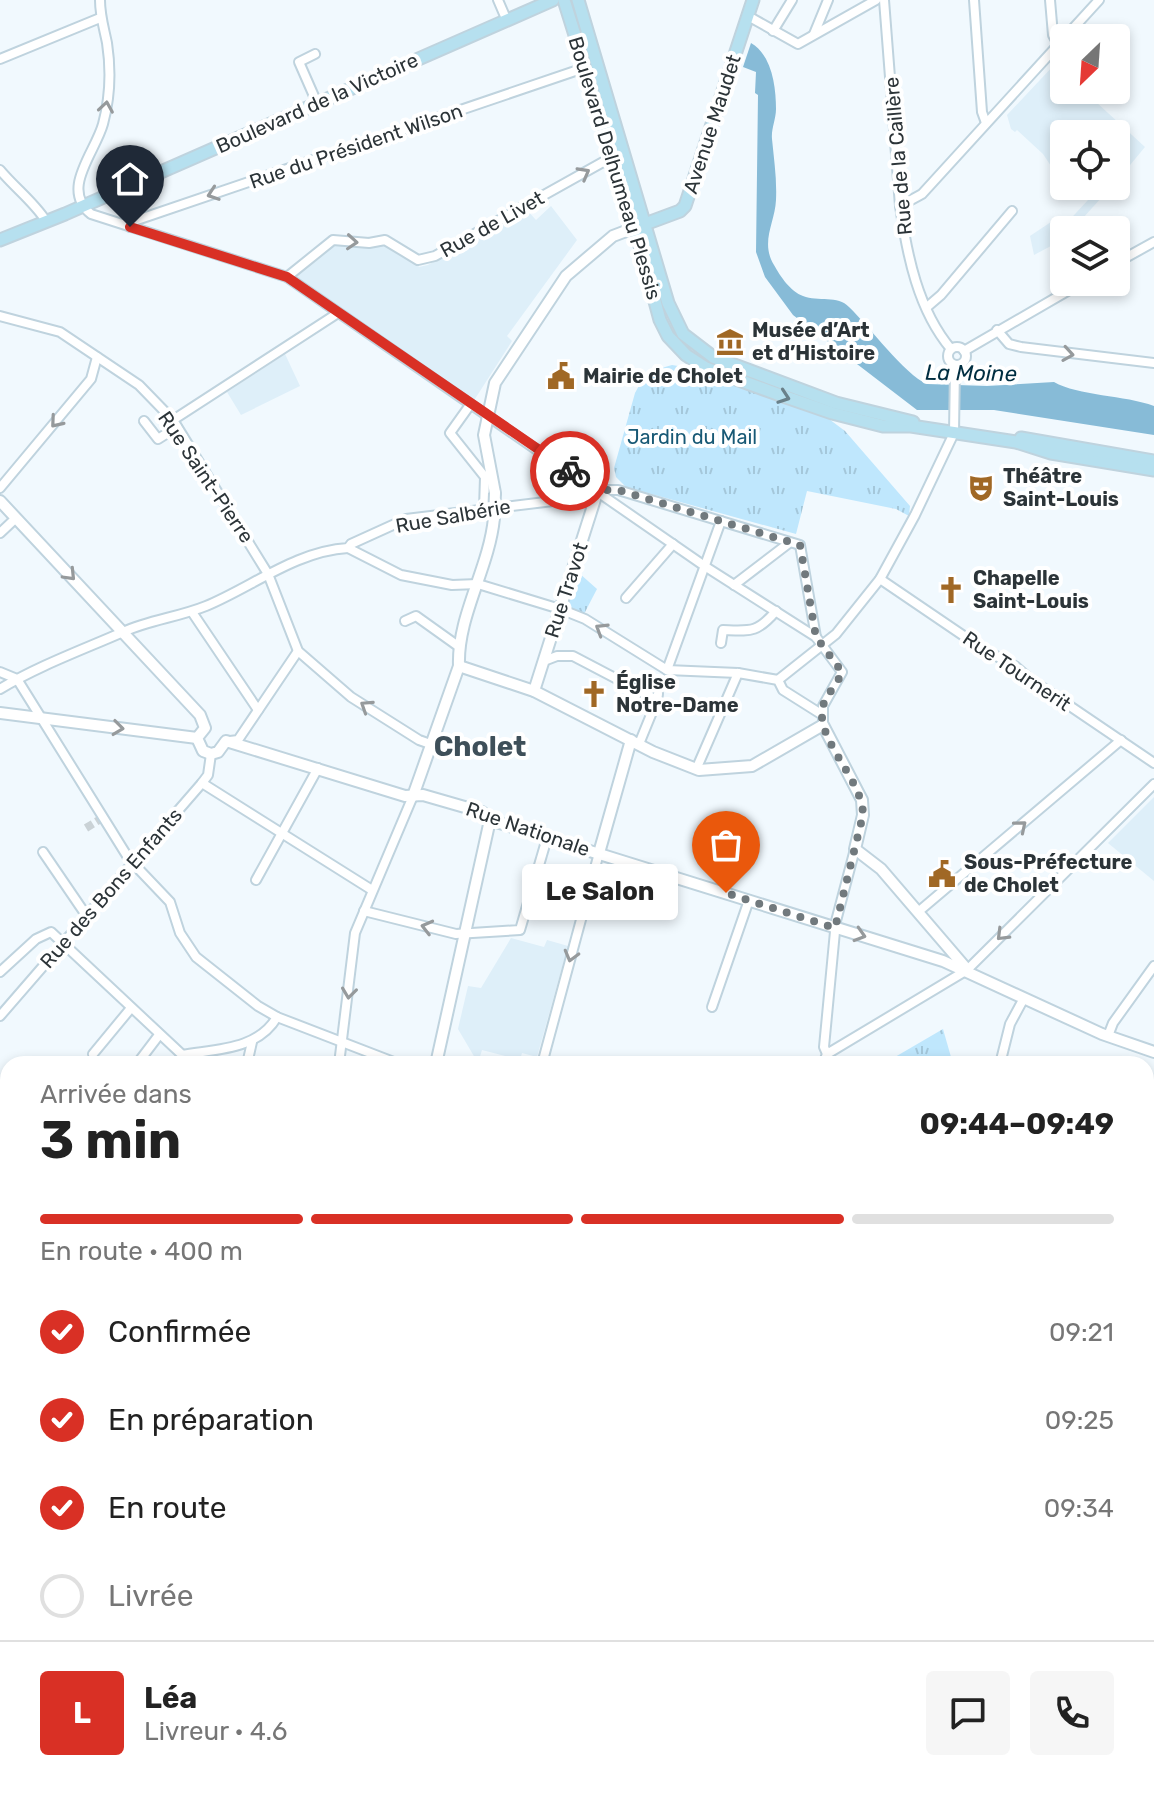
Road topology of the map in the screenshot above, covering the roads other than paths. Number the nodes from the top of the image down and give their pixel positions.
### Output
1 (100, 0) edge
2 (498, 0) edge
3 (553, 0) edge
4 (564, 0) edge
5 (578, 0) edge
6 (753, 0) edge
7 (792, 0) edge
8 (828, 0) edge
9 (876, 0) edge
10 (884, 0) edge
11 (974, 0) edge
12 (1050, 0) edge
13 (1099, 0) edge
14 (748, 16) junction
15 (100, 18) junction
16 (507, 21) junction
17 (1052, 24) edge
18 (1077, 24) edge
19 (773, 31) junction
20 (814, 35) junction
21 (1050, 53) edge
22 (315, 54) dead end
23 (0, 59) edge
24 (584, 68) junction
25 (317, 103) junction
26 (986, 123) junction
27 (612, 157) junction
28 (0, 170) edge
29 (82, 206) junction
30 (900, 206) junction
31 (1012, 211) dead end
32 (46, 221) junction
33 (640, 225) junction
34 (130, 227) junction
35 (0, 240) edge
36 (1154, 242) edge
37 (1130, 255) edge
38 (287, 277) junction
39 (1058, 296) edge
40 (927, 307) junction
41 (338, 313) junction
42 (0, 316) edge
43 (997, 330) junction
44 (951, 349) junction
45 (964, 351) junction
46 (97, 357) junction
47 (1154, 363) edge
48 (955, 365) junction
49 (470, 405) junction
50 (487, 415) junction
51 (144, 421) dead end
52 (175, 424) junction
53 (954, 427) junction
54 (1154, 461) edge
55 (1154, 470) edge
56 (0, 488) edge
57 (598, 490) junction
58 (0, 501) edge
59 (484, 509) junction
60 (16, 518) junction
61 (721, 521) junction
62 (0, 533) edge
63 (789, 543) junction
64 (673, 544) junction
65 (348, 548) junction
66 (706, 567) junction
67 (268, 574) junction
68 (880, 579) junction
69 (478, 584) junction
70 (734, 585) junction
71 (626, 598) dead end
72 (560, 609) junction
73 (776, 611) junction
74 (192, 612) junction
75 (405, 621) dead end
76 (124, 631) junction
77 (819, 641) junction
78 (721, 643) dead end
79 (458, 646) junction
80 (298, 651) junction
81 (544, 661) junction
82 (459, 666) junction
83 (667, 670) junction
84 (0, 672) edge
85 (738, 673) junction
86 (17, 679) junction
87 (778, 680) junction
88 (0, 689) edge
89 (534, 691) junction
90 (258, 710) junction
91 (0, 713) edge
92 (41, 718) junction
93 (822, 720) junction
94 (197, 738) junction
95 (1121, 740) junction
96 (226, 741) junction
97 (635, 742) junction
98 (433, 745) junction
99 (211, 754) junction
100 (1154, 763) edge
101 (318, 768) junction
102 (699, 770) junction
103 (202, 783) junction
104 (1154, 784) edge
105 (413, 796) junction
106 (490, 820) junction
107 (281, 833) junction
108 (547, 838) junction
109 (855, 849) junction
110 (599, 853) junction
111 (45, 854) dead end
112 (133, 863) junction
113 (256, 880) dead end
114 (372, 890) junction
115 (749, 900) junction
116 (368, 912) junction
117 (918, 912) junction
118 (86, 915) junction
119 (835, 928) junction
120 (464, 933) junction
121 (63, 943) junction
122 (1154, 966) edge
123 (967, 970) junction
124 (0, 972) edge
125 (1024, 998) junction
126 (712, 1007) dead end
127 (131, 1008) junction
128 (0, 1016) edge
129 (277, 1017) junction
130 (159, 1035) junction
131 (1108, 1036) junction
132 (252, 1042) junction
133 (342, 1044) junction
134 (1154, 1052) edge
135 (93, 1054) dead end
136 (827, 1054) joint
137 (182, 1055) joint
138 (143, 1056) edge
139 (249, 1056) edge
140 (340, 1056) edge
141 (376, 1056) edge
142 (438, 1056) edge
143 (544, 1056) edge
144 (1002, 1056) edge

1 - 15 street
2 - 16 street
3 - 16 main road, Boulevard de la Victoire
4 - 24 main road, Boulevard Delhumeau Plessis
5 - 33 main road, Boulevard Delhumeau Plessis
6 - 14 main road, Avenue Maudet
7 - 19 street
8 - 20 street
9 - 20 street
10 - 30 street, Rue de la Caillère
11 - 26 street
12 - 17 street
13 - 18 street
14 - 19 street
14 - 33 main road, Avenue Maudet
15 - 23 street
29 -> 15 street
16 - 25 main road, Boulevard de la Victoire
19 - 20 street
21 - 26 street
22 - 25 street
24 - 27 main road, Boulevard Delhumeau Plessis
24 -> 34 street, Rue du Président Wilson
25 - 29 main road, Boulevard de la Victoire
26 - 30 street
27 - 33 main road, Boulevard Delhumeau Plessis
38 -> 27 street, Rue de Livet
28 - 32 street
29 - 32 main road, Boulevard de la Victoire
29 - 34 street
30 - 40 street, Rue de la Caillère
31 - 40 street
32 - 35 main road, Boulevard de la Victoire
33 - 50 street
33 - 53 main road, Boulevard Delhumeau Plessis
34 - 38 street
36 - 37 street
38 - 41 street
39 - 43 street
40 - 44 street, Rue de la Caillère
41 - 49 street
41 - 52 street
42 - 46 street, Rue Saint-Pierre
43 - 45 street
43 -> 47 street
44 - 45 street
44 - 48 street
45 - 48 street
46 - 52 street, Rue Saint-Pierre
46 -> 56 street
48 - 53 street
49 - 50 street
49 - 59 street
50 - 57 street
50 - 69 street, bridge
51 - 52 street
52 - 67 street, Rue Saint-Pierre
53 - 54 main road
53 - 55 main road
53 - 68 street
57 - 59 street, Rue Salbérie
57 - 61 street
57 - 64 street
57 - 72 street, Rue Travot
58 - 60 street
59 - 65 street, Rue Salbérie
60 - 62 street
60 -> 76 street
61 - 63 street
61 - 66 street
63 - 70 street
63 - 77 street
64 - 66 street
64 - 71 street
65 - 67 street, Rue Salbérie
65 - 69 street
66 - 70 street
66 - 83 street
67 - 74 street, Rue Salbérie
67 - 80 street, Rue Saint-Pierre
68 - 77 street
68 - 95 street, Rue Tournerit
69 - 72 street
69 - 79 street
70 - 73 street
72 - 81 street, Rue Travot
83 -> 72 street
73 - 77 street
73 - 78 street
74 - 76 street, Rue Salbérie
74 - 90 street
75 - 79 street
76 - 86 street, Rue Salbérie
76 - 94 street
77 - 87 street
77 - 93 street
79 - 82 street
80 - 90 street
98 -> 80 street
81 - 89 street, Rue Travot
81 - 97 street
82 - 89 street
82 - 98 street
83 - 85 street
84 - 86 street
85 - 87 street
85 - 102 street
86 - 88 street, Rue Salbérie
86 - 92 street
87 - 93 street
89 - 97 street
90 - 96 street
91 - 92 street
92 -> 94 street
92 - 112 street
93 - 102 street
93 - 109 street
94 - 99 street
95 - 100 street, Rue Tournerit
117 -> 95 street
96 - 99 street
96 - 101 street, Rue Nationale
97 - 102 street
97 - 110 street
98 - 105 street
99 - 103 street, Rue des Bons Enfants
101 - 105 street, Rue Nationale
101 - 107 street
103 - 107 street
103 - 112 street, Rue des Bons Enfants
104 -> 123 street
105 - 106 street, Rue Nationale
105 - 114 street
106 - 108 street, Rue Nationale
106 - 120 street
107 - 113 street
107 - 114 street
108 - 110 street, Rue Nationale
108 - 120 street
109 - 117 street
109 - 119 street
110 - 115 street, Rue Nationale
110 -> 143 street
111 - 118 street
112 - 118 street, Rue des Bons Enfants
112 - 129 street
114 - 116 street
115 - 119 street, Rue Nationale
115 - 126 street
120 -> 116 street
116 -> 133 street
117 - 123 street
118 - 121 street, Rue des Bons Enfants
119 -> 123 street, Rue Nationale
119 - 136 street
120 - 142 street
121 - 124 street
121 - 127 street
121 - 128 street, Rue des Bons Enfants
122 - 131 street
123 - 125 street, Rue Nationale
123 - 136 street
125 - 131 street, Rue Nationale
125 - 144 street
127 - 130 street
127 - 135 street
129 - 132 street
129 - 133 street
130 - 137 street
130 - 138 street
131 - 134 street, Rue Nationale
132 - 137 street
132 - 139 street
133 - 140 street
133 - 141 street

